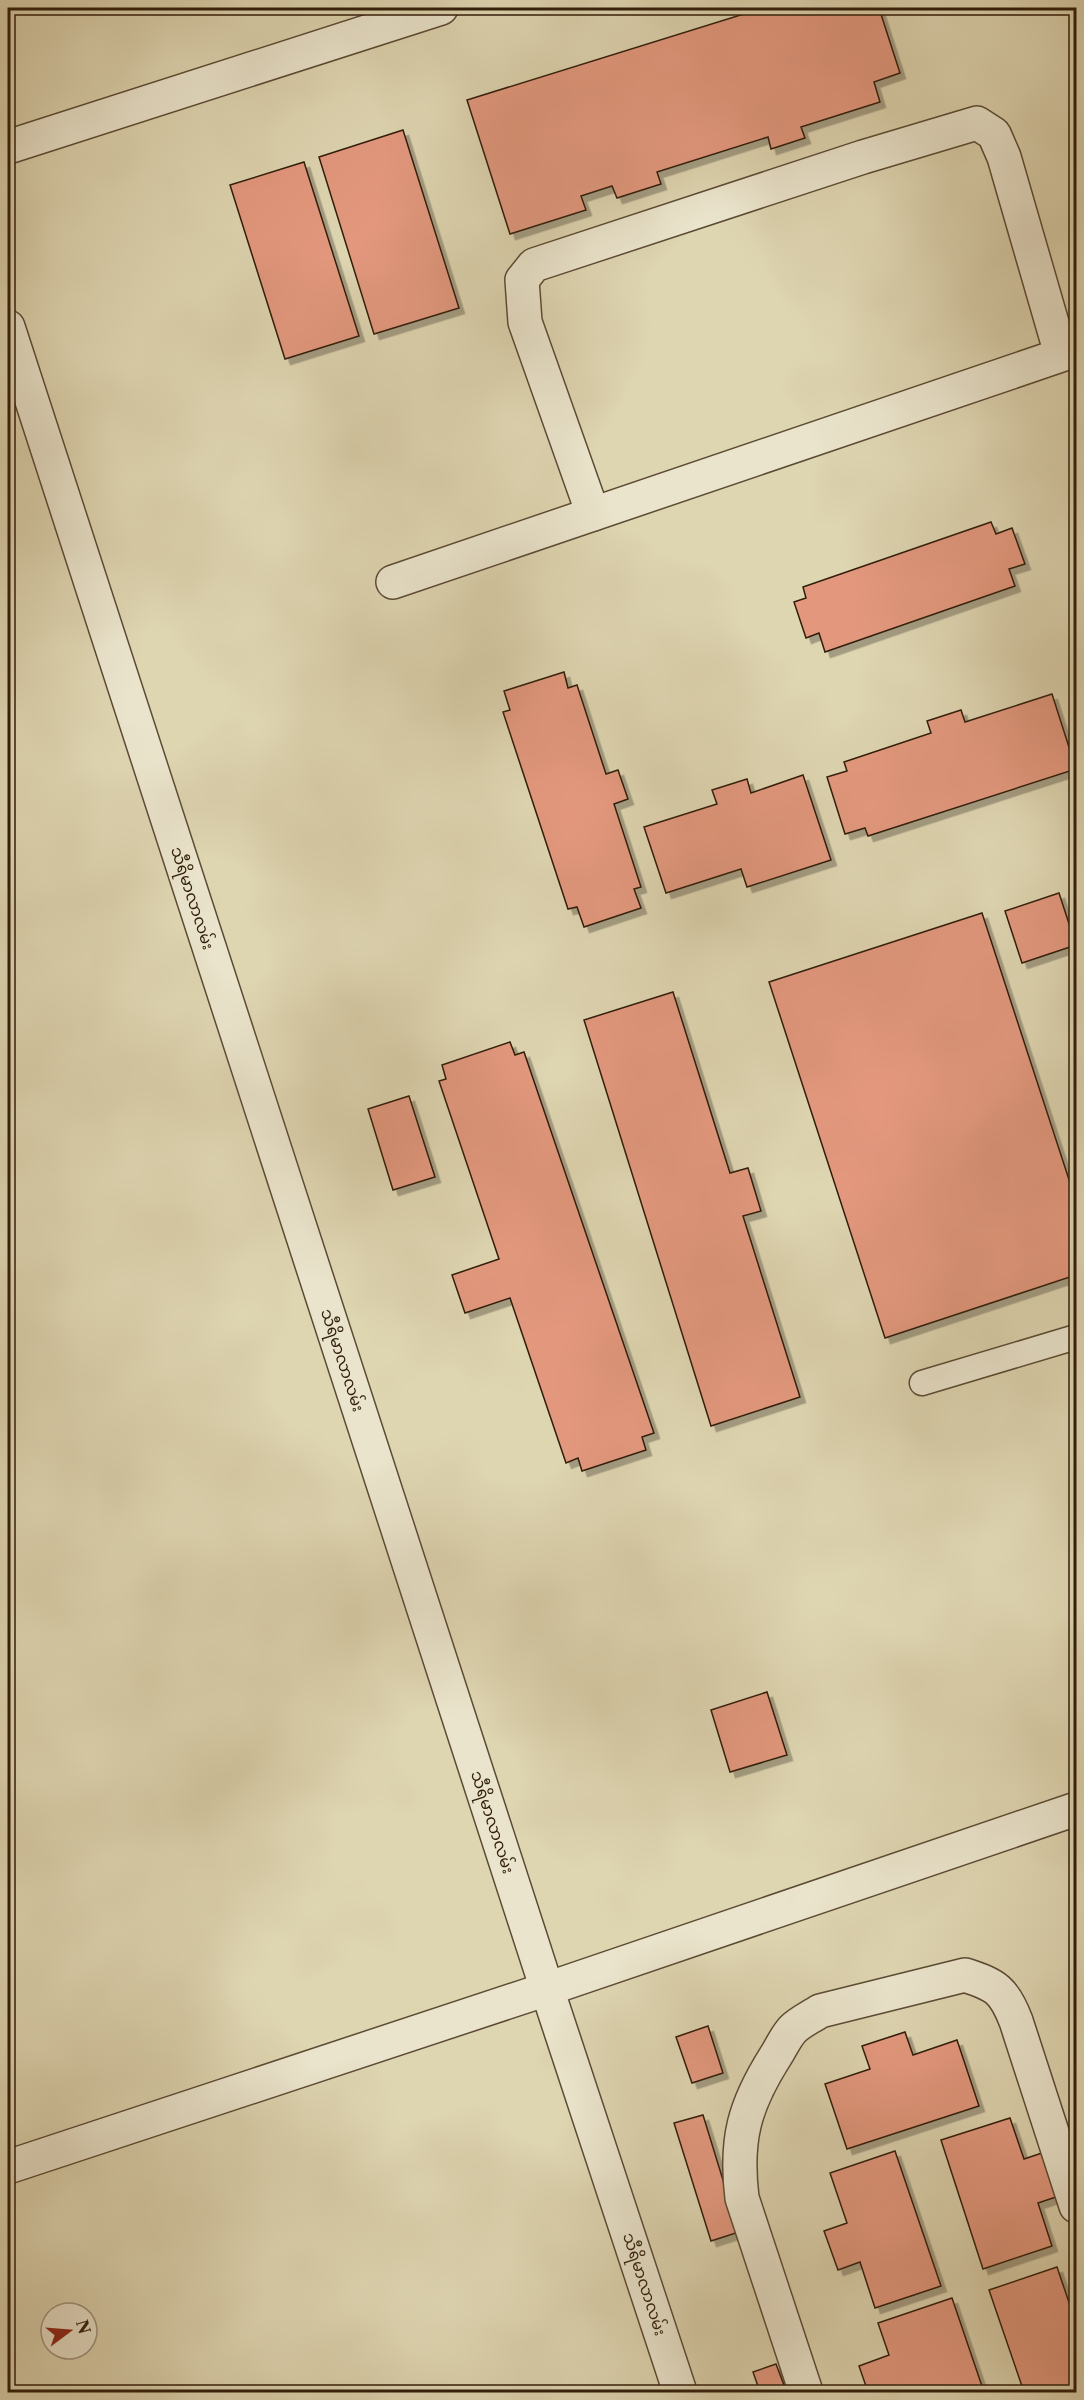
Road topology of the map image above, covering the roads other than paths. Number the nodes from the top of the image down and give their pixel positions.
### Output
1 (441, 8) edge
2 (8, 147) edge
3 (8, 327) edge
4 (1069, 352) edge
5 (592, 514) junction
6 (393, 582) dead end
7 (1077, 1337) edge
8 (922, 1383) dead end
9 (1077, 1809) edge
10 (547, 1989) junction
11 (1065, 2132) edge
12 (8, 2167) edge
13 (1077, 2206) edge
14 (680, 2392) edge
15 (806, 2392) edge

1 - 2 street
3 - 10 street, သီရိမာလာလမ်း
4 - 5 street
4 - 5 street
5 - 6 street
7 - 8 lane
9 - 10 street
10 - 12 street
10 - 14 street, သီရိမာလာလမ်း
11 - 13 street
11 - 15 street

